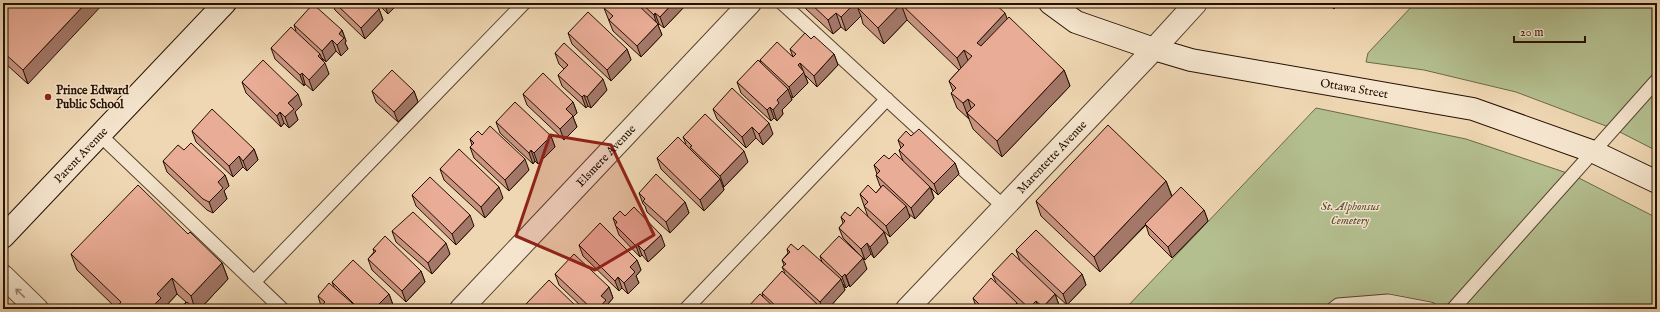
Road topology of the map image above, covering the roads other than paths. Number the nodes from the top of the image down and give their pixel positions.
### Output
1 (225, 3) edge
2 (524, 3) edge
3 (750, 3) edge
4 (782, 3) edge
5 (1050, 3) edge
6 (1196, 3) edge
7 (1154, 49) junction
8 (1657, 80) edge
9 (887, 99) junction
10 (100, 135) junction
11 (1594, 152) junction
12 (1657, 182) edge
13 (1004, 206) junction
14 (3, 237) edge
15 (3, 276) edge
16 (254, 282) junction
17 (37, 309) edge
18 (282, 309) edge
19 (461, 309) edge
20 (686, 309) edge
21 (906, 309) edge
22 (1332, 309) edge
23 (1430, 309) edge
24 (1452, 309) edge

1 - 10 street, Parent Avenue
2 - 16 lane
3 - 19 street, Elsmere Avenue
4 - 9 lane
5 - 7 street, Ottawa Street
6 - 7 street, Marentette Avenue
7 - 11 street, Ottawa Street
7 - 13 street, Marentette Avenue
8 - 11 lane
9 - 13 lane
9 - 20 lane
10 - 14 street, Parent Avenue
10 - 16 lane
11 - 12 street, Ottawa Street
11 - 24 lane
13 - 21 street, Marentette Avenue
17 -> 15 street
16 - 18 lane
22 - 23 lane

